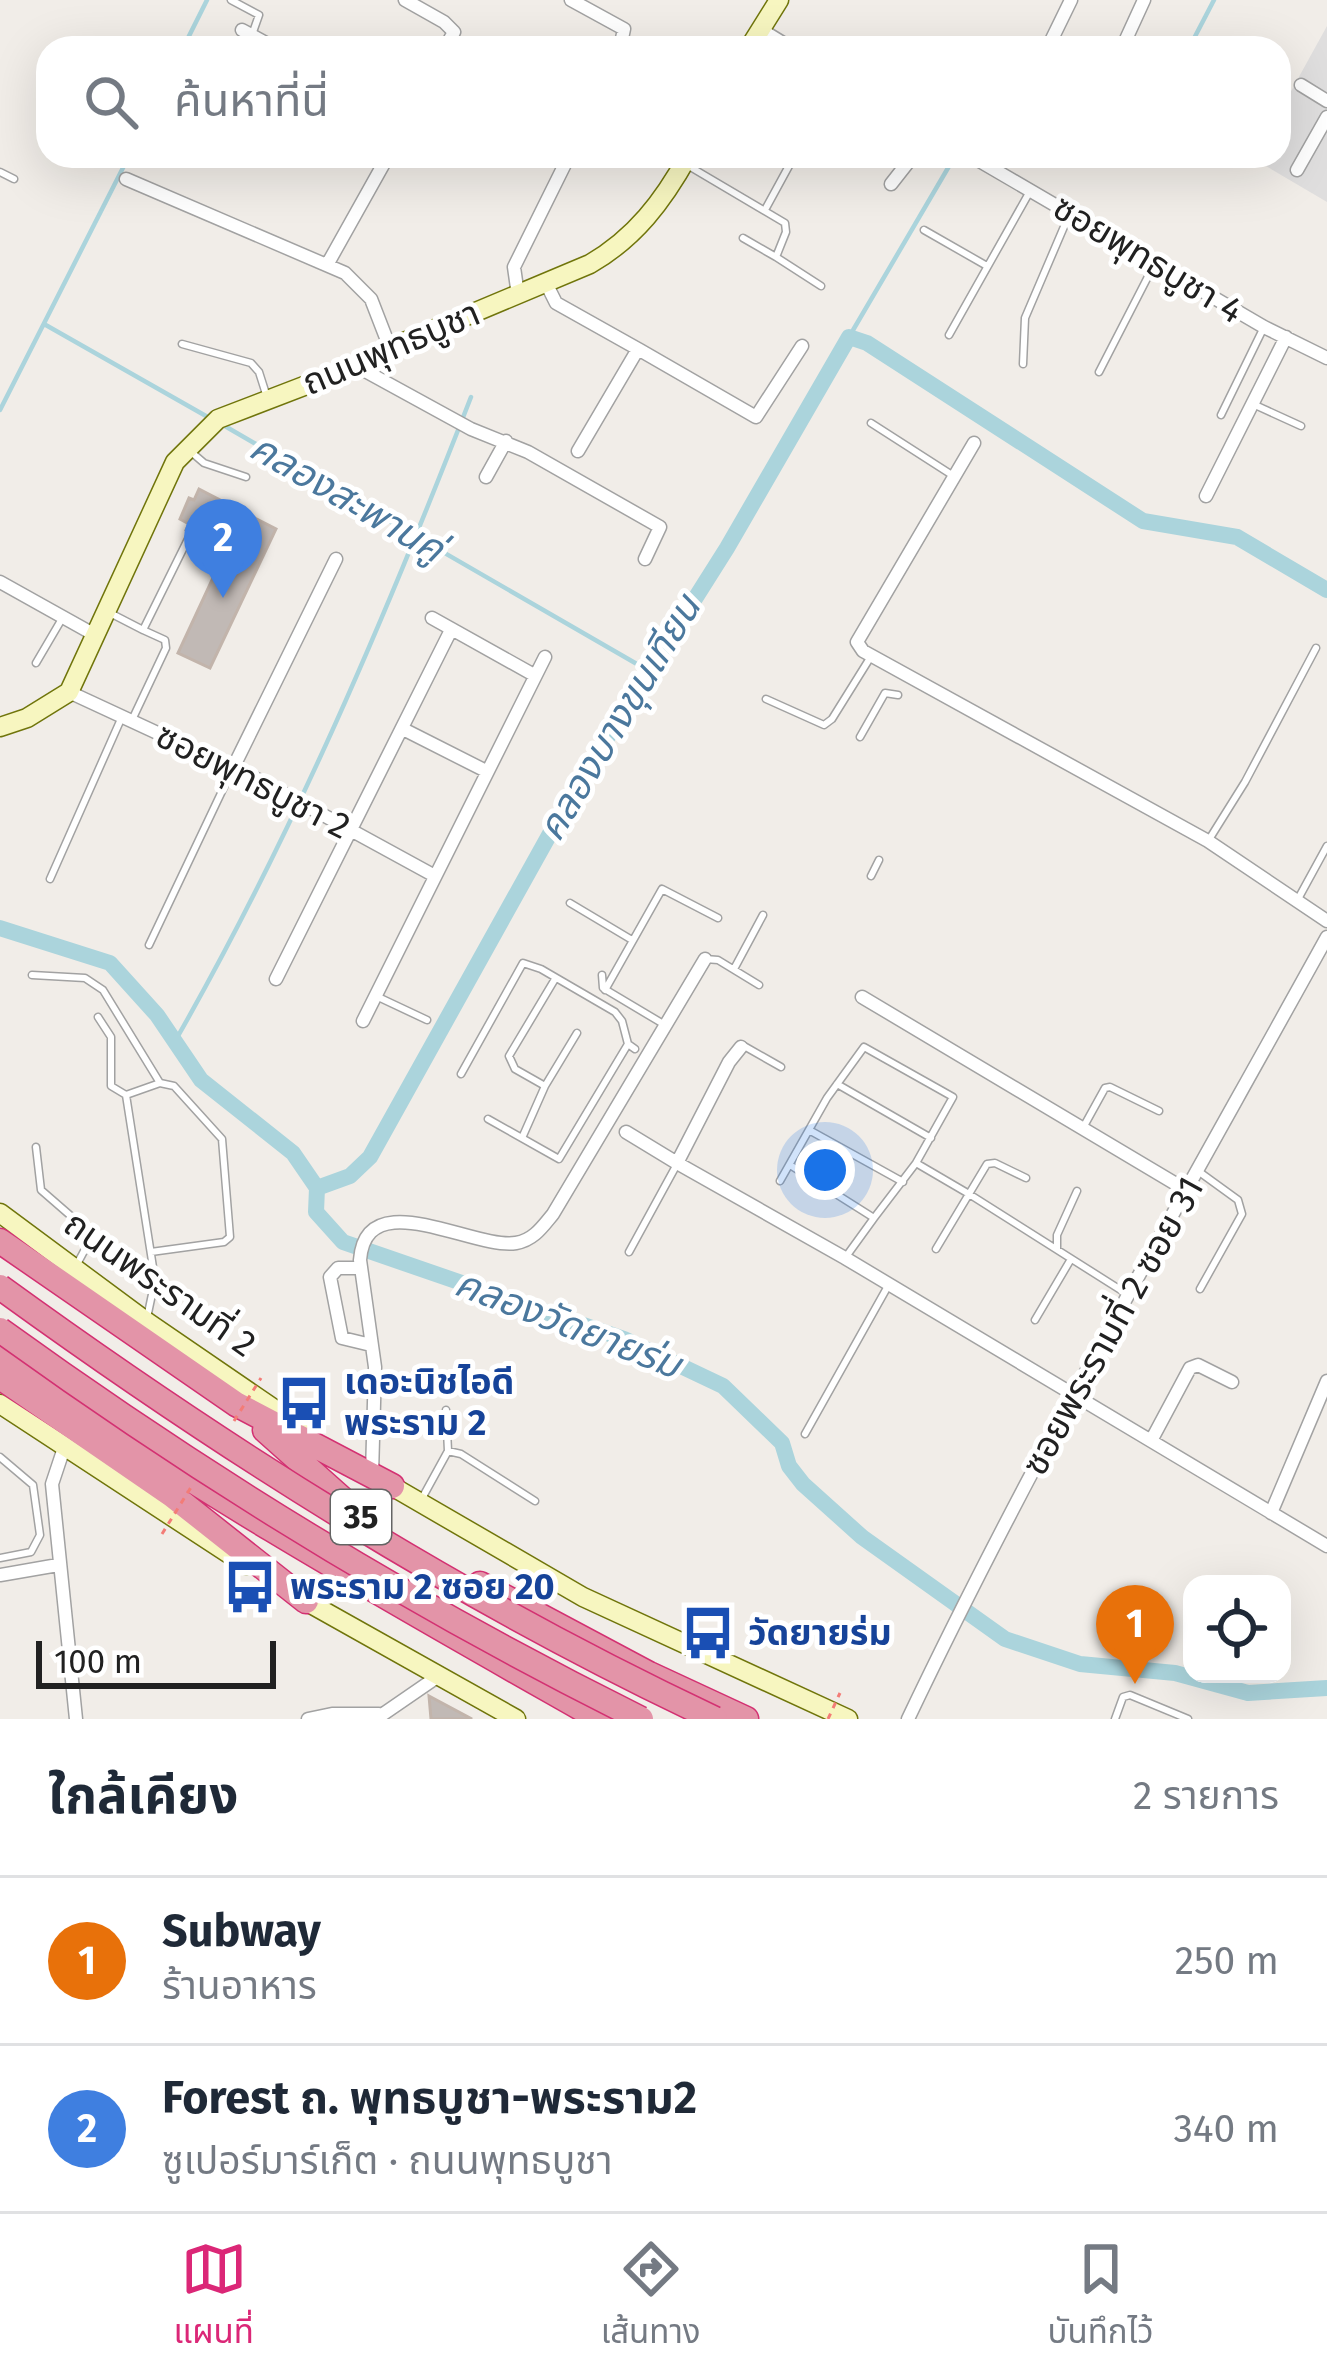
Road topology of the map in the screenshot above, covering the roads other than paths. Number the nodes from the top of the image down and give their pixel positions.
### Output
1 (231, 0) edge
2 (405, 0) edge
3 (779, 0) edge
4 (1071, 0) edge
5 (1144, 0) edge
6 (579, 2) edge
7 (760, 29) junction
8 (246, 33) joint
9 (252, 36) edge
10 (450, 36) edge
11 (623, 36) edge
12 (756, 36) edge
13 (771, 36) edge
14 (1053, 36) edge
15 (1128, 36) edge
16 (1301, 85) dead end
17 (1327, 101) edge
18 (1327, 117) edge
19 (381, 168) edge
20 (563, 168) edge
21 (681, 168) edge
22 (699, 168) edge
23 (788, 168) edge
24 (904, 168) edge
25 (992, 168) edge
26 (1297, 170) dead end
27 (0, 172) edge
28 (14, 179) dead end
29 (126, 179) dead end
30 (891, 184) dead end
31 (1031, 190) junction
32 (766, 208) junction
33 (1070, 212) junction
34 (925, 230) dead end
35 (743, 238) dead end
36 (776, 257) junction
37 (1155, 262) junction
38 (326, 265) junction
39 (987, 266) junction
40 (546, 283) junction
41 (820, 286) dead end
42 (518, 295) junction
43 (1264, 328) junction
44 (949, 335) dead end
45 (1286, 337) junction
46 (182, 344) dead end
47 (802, 346) dead end
48 (390, 347) junction
49 (638, 350) junction
50 (1327, 358) edge
51 (1023, 364) dead end
52 (356, 366) junction
53 (1099, 372) dead end
54 (268, 398) junction
55 (1252, 404) junction
56 (1221, 415) dead end
57 (872, 423) dead end
58 (1301, 426) dead end
59 (506, 441) junction
60 (974, 442) dead end
61 (187, 448) junction
62 (578, 451) dead end
63 (246, 477) dead end
64 (486, 477) dead end
65 (955, 477) junction
66 (1206, 496) dead end
67 (189, 537) dead end
68 (336, 559) dead end
69 (645, 559) dead end
70 (0, 583) edge
71 (105, 610) junction
72 (63, 617) junction
73 (432, 618) dead end
74 (143, 630) junction
75 (451, 630) junction
76 (94, 635) junction
77 (1316, 648) dead end
78 (871, 656) junction
79 (545, 657) dead end
80 (36, 663) dead end
81 (534, 675) junction
82 (69, 692) junction
83 (898, 694) dead end
84 (766, 699) dead end
85 (127, 718) junction
86 (0, 727) edge
87 (403, 729) junction
88 (860, 737) dead end
89 (233, 768) junction
90 (486, 771) junction
91 (348, 828) junction
92 (1208, 841) junction
93 (1327, 845) edge
94 (879, 860) dead end
95 (433, 875) junction
96 (871, 876) dead end
97 (50, 879) dead end
98 (1298, 899) junction
99 (570, 903) dead end
100 (763, 915) dead end
101 (718, 918) dead end
102 (1327, 921) edge
103 (1327, 937) edge
104 (632, 940) junction
105 (149, 945) dead end
106 (705, 959) joint
107 (734, 969) junction
108 (32, 975) dead end
109 (602, 975) dead end
110 (276, 979) dead end
111 (555, 979) junction
112 (759, 985) dead end
113 (605, 990) junction
114 (375, 996) junction
115 (862, 997) dead end
116 (98, 1017) dead end
117 (363, 1021) dead end
118 (427, 1021) dead end
119 (665, 1025) junction
120 (578, 1033) dead end
121 (741, 1047) joint
122 (781, 1066) dead end
123 (461, 1074) dead end
124 (160, 1083) junction
125 (837, 1084) junction
126 (545, 1086) junction
127 (126, 1095) junction
128 (1160, 1111) dead end
129 (488, 1119) dead end
130 (1084, 1126) junction
131 (809, 1130) junction
132 (626, 1132) dead end
133 (521, 1138) junction
134 (932, 1138) junction
135 (36, 1147) dead end
136 (559, 1159) junction
137 (677, 1163) junction
138 (916, 1163) junction
139 (790, 1166) junction
140 (578, 1171) junction
141 (1198, 1171) junction
142 (1026, 1178) dead end
143 (780, 1181) dead end
144 (903, 1182) junction
145 (1186, 1190) junction
146 (1077, 1191) dead end
147 (969, 1194) junction
148 (0, 1214) edge
149 (874, 1218) junction
150 (0, 1240) edge
151 (936, 1249) dead end
152 (1057, 1250) junction
153 (151, 1252) junction
154 (629, 1252) dead end
155 (844, 1258) junction
156 (1071, 1258) junction
157 (360, 1264) junction
158 (74, 1269) junction
159 (0, 1274) edge
160 (888, 1286) junction
161 (0, 1287) edge
162 (1201, 1289) dead end
163 (1127, 1294) junction
164 (1035, 1320) dead end
165 (147, 1322) junction
166 (0, 1330) edge
167 (371, 1345) junction
168 (0, 1352) edge
169 (0, 1377) edge
170 (1232, 1382) dead end
171 (1327, 1382) edge
172 (1073, 1394) junction
173 (236, 1404) junction
174 (446, 1410) dead end
175 (2, 1411) edge
176 (805, 1434) dead end
177 (1152, 1438) junction
178 (64, 1448) junction
179 (448, 1451) junction
180 (0, 1457) edge
181 (381, 1480) junction
182 (172, 1495) junction
183 (535, 1501) dead end
184 (419, 1503) junction
185 (1271, 1513) junction
186 (368, 1522) junction
187 (1327, 1546) edge
188 (0, 1558) edge
189 (328, 1564) junction
190 (58, 1565) junction
191 (0, 1575) edge
192 (306, 1601) junction
193 (437, 1676) junction
194 (377, 1717) edge
195 (1177, 1717) edge
196 (76, 1719) edge
197 (308, 1719) edge
198 (516, 1719) edge
199 (600, 1719) edge
200 (641, 1719) edge
201 (715, 1719) edge
202 (746, 1719) edge
203 (848, 1719) edge
204 (908, 1719) edge
205 (1115, 1719) edge
206 (1188, 1719) edge

1 - 8 lane
2 - 10 street
3 - 7 main road
4 - 14 street
5 - 15 street
6 - 11 street
7 - 12 main road
7 - 13 street
8 - 9 street
16 - 17 street
18 - 26 street
19 - 38 street
20 - 42 street
21 - 40 main road, ถนนพุทธบูชา
22 - 32 lane
23 - 32 lane
24 - 30 street
25 - 31 street, ซอยพุทธบูชา 4
27 - 28 lane
29 - 38 street
31 - 33 street, ซอยพุทธบูชา 4
31 - 39 lane
32 - 36 lane
33 - 37 street, ซอยพุทธบูชา 4
33 - 51 lane
34 - 39 lane
35 - 36 lane
36 - 41 lane
37 - 43 street, ซอยพุทธบูชา 4
37 - 53 lane
38 - 48 street
39 - 44 lane
40 - 42 main road, ถนนพุทธบูชา
40 - 49 street
42 - 48 main road, ถนนพุทธบูชา
43 - 45 street, ซอยพุทธบูชา 4
43 - 56 lane
45 - 50 street, ซอยพุทธบูชา 4
45 - 55 street
46 - 54 lane
47 - 49 street
48 - 52 main road, ถนนพุทธบูชา
49 - 62 street
52 - 54 main road, ถนนพุทธบูชา
52 - 59 street
54 - 61 main road, ถนนพุทธบูชา
55 - 58 lane
55 - 66 street
57 - 65 lane
59 - 64 street
59 - 69 street
60 - 65 street
61 - 63 lane
61 - 71 main road, ถนนพุทธบูชา
65 - 78 street
67 - 74 lane
68 - 89 street
70 - 72 street
71 - 74 lane
71 - 76 main road, ถนนพุทธบูชา
72 - 76 street
72 - 80 lane
73 - 75 street
74 - 85 lane
75 - 81 street
75 - 87 street
76 - 82 main road, ถนนพุทธบูชา
77 - 92 lane
78 - 84 lane
78 - 92 street
79 - 81 street
81 - 90 street
82 - 85 street, ซอยพุทธบูชา 2
82 - 86 main road
83 - 88 lane
85 - 89 street, ซอยพุทธบูชา 2
85 - 97 lane
87 - 90 street
87 - 91 street
89 - 91 street, ซอยพุทธบูชา 2
89 - 105 lane
90 - 95 street
91 - 95 street, ซอยพุทธบูชา 2
91 - 110 street
92 - 98 street
93 - 98 lane
94 - 96 lane
95 - 114 street
98 - 102 street
99 - 104 lane
100 - 107 lane
101 - 104 lane
103 - 141 street, ซอยพระรามที่ 2 ซอย 31
104 - 113 lane
106 - 107 lane
106 - 119 street
107 - 112 lane
108 - 124 lane
109 - 113 lane
111 - 123 lane
111 - 126 lane
111 - 136 lane
113 - 119 lane
114 - 117 street
114 - 118 lane
115 - 130 street
116 - 127 lane
119 - 140 street
120 - 126 lane
121 - 122 lane
121 - 137 street
124 - 127 lane
124 - 153 lane
125 - 131 lane
125 - 134 lane
125 - 134 lane
126 - 133 lane
127 - 153 lane
128 - 130 lane
129 - 133 lane
130 - 145 street
131 - 139 lane
131 - 144 lane
132 - 137 street
133 - 136 lane
134 - 138 lane
135 - 158 lane
136 - 140 lane
137 - 154 lane
137 - 155 street
138 - 144 lane
138 - 147 lane
139 - 143 lane
139 - 149 lane
140 - 157 street
141 - 145 street, ซอยพระรามที่ 2 ซอย 31
141 - 162 lane
142 - 147 lane
144 - 149 lane
145 - 163 street, ซอยพระรามที่ 2 ซอย 31
146 - 152 lane
147 - 151 lane
147 - 152 lane
148 - 158 main road, ถนนพระรามที่ 2 / 35
149 - 155 lane
150 - 173 highway
152 - 156 lane
153 - 165 lane
155 - 160 street
156 - 163 lane
156 - 164 lane
157 - 167 street
157 - 167 street
158 - 165 main road, ถนนพระรามที่ 2 / 35
159 - 186 highway, 35
160 - 172 street
160 - 176 lane
161 - 201 highway, bridge
163 - 172 street, ซอยพระรามที่ 2 ซอย 31
165 - 181 main road, ถนนพระรามที่ 2 / 35
166 - 200 highway, bridge
167 - 181 street
168 - 189 highway, 35
169 - 182 highway
170 - 177 street
171 - 185 street
172 - 177 street
172 - 204 street, ซอยพระรามที่ 2 ซอย 31
173 - 181 highway
173 - 186 highway
174 - 179 lane
175 - 178 main road
177 - 185 street
178 - 190 street
178 - 192 main road
179 - 183 lane
179 - 184 lane
180 - 188 lane
181 - 184 main road, ถนนพระรามที่ 2 / 35
182 - 189 highway
182 - 192 highway
184 - 203 main road, ถนนพระรามที่ 2 / 35
185 - 187 street
186 - 202 highway, 35
189 - 199 highway, 35
190 - 191 street
190 - 196 street
192 - 193 main road
193 - 194 street
193 - 198 main road
194 - 197 street
195 - 205 lane
195 - 206 lane

